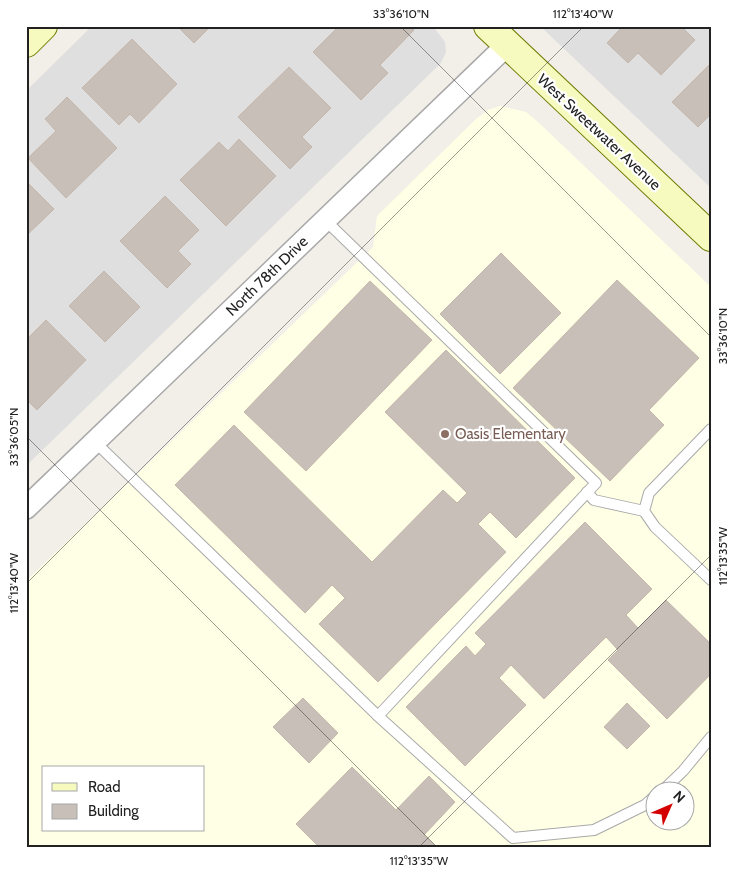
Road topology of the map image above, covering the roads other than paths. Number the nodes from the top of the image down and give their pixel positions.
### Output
1 (43, 26) edge
2 (488, 26) edge
3 (26, 42) edge
4 (507, 45) junction
5 (325, 220) junction
6 (711, 237) edge
7 (711, 429) edge
8 (95, 442) junction
9 (587, 492) junction
10 (26, 508) edge
11 (644, 511) junction
12 (711, 580) edge
13 (378, 716) junction
14 (711, 737) edge
15 (671, 782) edge
16 (644, 805) edge

1 - 3 street
2 - 4 street, West Sweetwater Avenue
4 - 5 street, North 78th Drive
4 - 6 street, West Sweetwater Avenue
5 - 8 street, North 78th Drive
5 - 9 lane
7 - 11 lane
8 - 10 street, North 78th Drive
8 - 13 lane
9 - 11 lane
9 - 13 lane
11 - 12 lane
13 - 16 lane
14 - 15 lane

